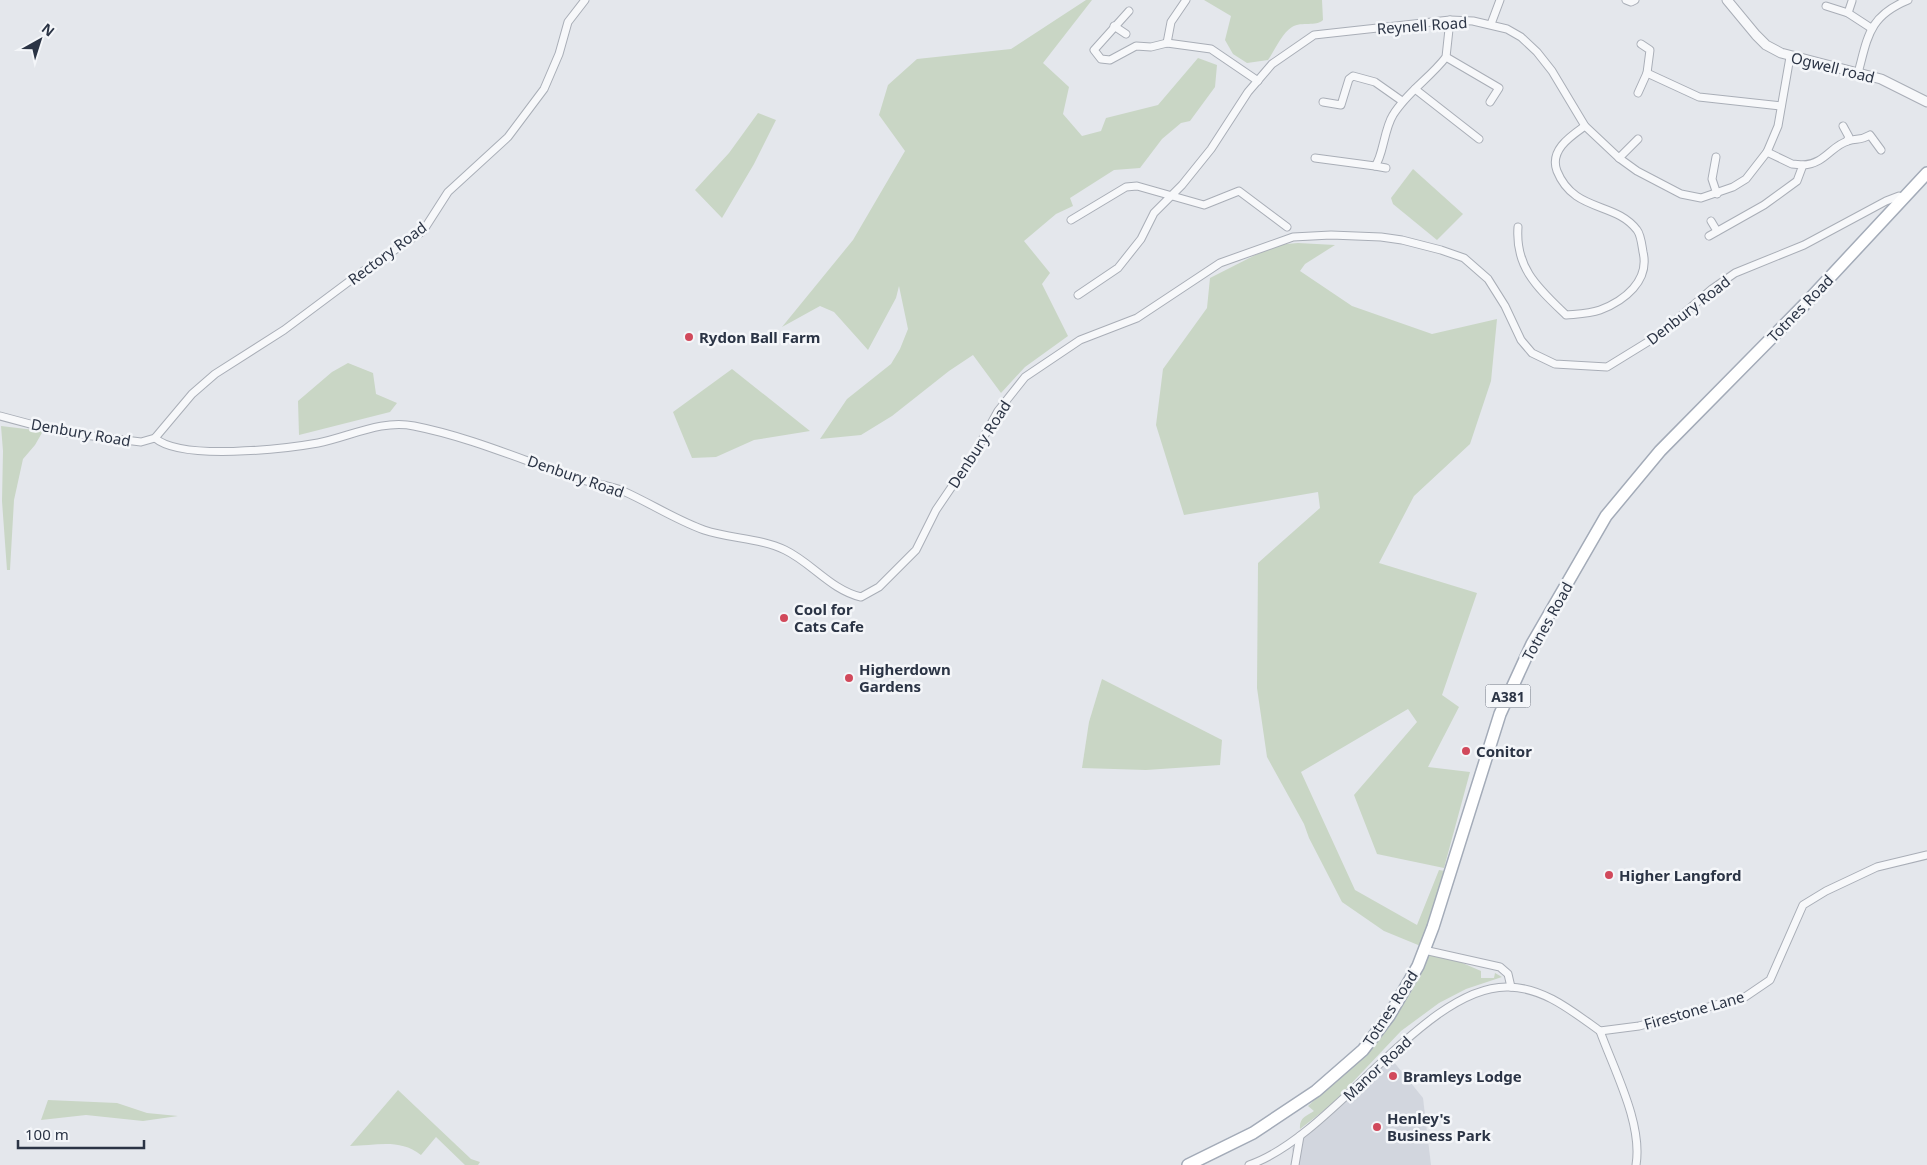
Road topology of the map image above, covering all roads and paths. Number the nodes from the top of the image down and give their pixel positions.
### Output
1 (585, 0) edge
2 (1186, 0) edge
3 (1500, 0) edge
4 (1626, 0) edge
5 (1636, 0) edge
6 (1727, 0) edge
7 (1908, 0) edge
8 (1852, 1) edge
9 (1826, 6) dead end
10 (1129, 11) dead end
11 (1848, 12) junction
12 (1450, 20) junction
13 (1490, 24) junction
14 (1114, 26) junction
15 (1870, 28) junction
16 (1126, 34) dead end
17 (1167, 43) junction
18 (1641, 44) dead end
19 (1790, 57) junction
20 (1446, 58) junction
21 (1647, 73) junction
22 (1858, 73) junction
23 (1258, 81) junction
24 (1415, 89) junction
25 (1638, 93) dead end
26 (1402, 101) junction
27 (1323, 102) dead end
28 (1490, 102) dead end
29 (1927, 102) edge
30 (1781, 106) junction
31 (1585, 126) junction
32 (1843, 126) dead end
33 (1479, 139) dead end
34 (1638, 139) dead end
35 (1847, 141) junction
36 (1881, 150) dead end
37 (1767, 152) junction
38 (1716, 157) dead end
39 (1315, 158) dead end
40 (1619, 158) junction
41 (1803, 165) junction
42 (1375, 166) junction
43 (1386, 168) dead end
44 (1927, 172) edge
45 (1171, 194) junction
46 (1717, 194) junction
47 (1905, 198) junction
48 (1071, 220) dead end
49 (1711, 221) dead end
50 (1287, 227) dead end
51 (1518, 227) dead end
52 (1718, 231) junction
53 (1709, 236) dead end
54 (1078, 295) dead end
55 (0, 416) edge
56 (155, 438) junction
57 (1927, 856) edge
58 (1424, 950) junction
59 (1511, 987) junction
60 (1600, 1031) junction
61 (1300, 1136) junction
62 (1188, 1165) edge
63 (1249, 1165) edge
64 (1295, 1165) edge
65 (1636, 1165) edge

1 - 56 street, Rectory Road
2 - 17 street
3 - 13 street
4 - 5 street
6 - 19 street, Ogwell road
7 - 15 street
8 - 11 street
9 - 11 street
10 - 14 street
11 - 15 street
12 - 13 street, Reynell Road
12 - 20 street
12 - 23 street, Reynell Road
13 - 31 street, Reynell Road
14 - 16 street
14 - 17 street
15 - 22 street
17 - 23 street
18 - 21 street
19 - 22 street, Ogwell road
19 - 30 street, Reynell Road
20 - 24 street
20 - 28 street
21 - 25 street
21 - 30 street
22 - 29 street, Ogwell road
23 - 45 street
24 - 26 street
24 - 33 street
26 - 27 street
26 - 42 street
30 - 37 street, Reynell Road
31 - 40 street, Reynell Road
31 - 51 street
32 - 35 street
34 - 40 street
35 - 36 street
35 - 41 street
37 - 41 street
37 - 46 street, Reynell Road
38 - 46 street
39 - 42 street
40 - 46 street, Reynell Road
41 - 52 street
42 - 43 street
44 - 47 main road, Totnes Road / A381
45 - 48 street
45 - 50 street
45 - 54 street
47 - 56 street, Denbury Road
47 - 58 main road, Totnes Road / A381
49 - 52 street
52 - 53 street
55 - 56 street, Denbury Road
57 - 60 street, Firestone Lane
58 - 59 street
58 - 62 main road, Totnes Road / A381
59 - 60 street
59 - 61 street, Manor Road
60 - 65 street
61 - 63 street, Manor Road
61 - 64 street

